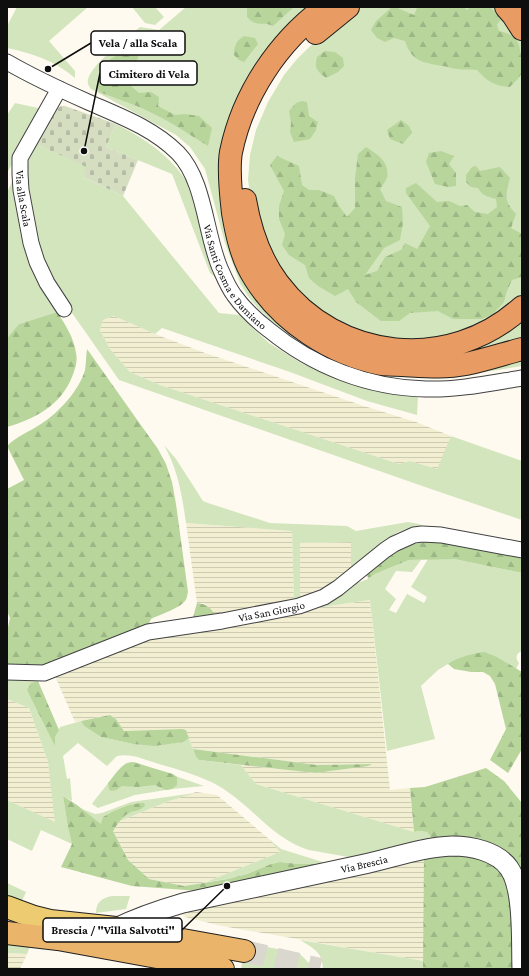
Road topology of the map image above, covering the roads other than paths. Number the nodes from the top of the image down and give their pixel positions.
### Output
1 (325, 7) edge
2 (348, 7) edge
3 (506, 7) edge
4 (522, 29) edge
5 (7, 62) edge
6 (59, 89) junction
7 (522, 307) edge
8 (64, 309) dead end
9 (522, 349) edge
10 (522, 378) edge
11 (522, 550) edge
12 (7, 672) edge
13 (7, 906) edge
14 (116, 928) junction
15 (7, 933) edge
16 (244, 952) tunnel mouth
17 (223, 969) edge
18 (522, 969) edge

1 - 9 highway
2 - 7 highway
3 - 4 highway
5 - 6 street, Via Santi Cosma e Damiano
6 - 8 street, Via alla Scala
6 - 10 street, Via Santi Cosma e Damiano
11 - 12 street, Via San Giorgio
13 - 14 main road
14 - 16 highway
14 - 18 street, Via Brescia
15 - 17 highway

